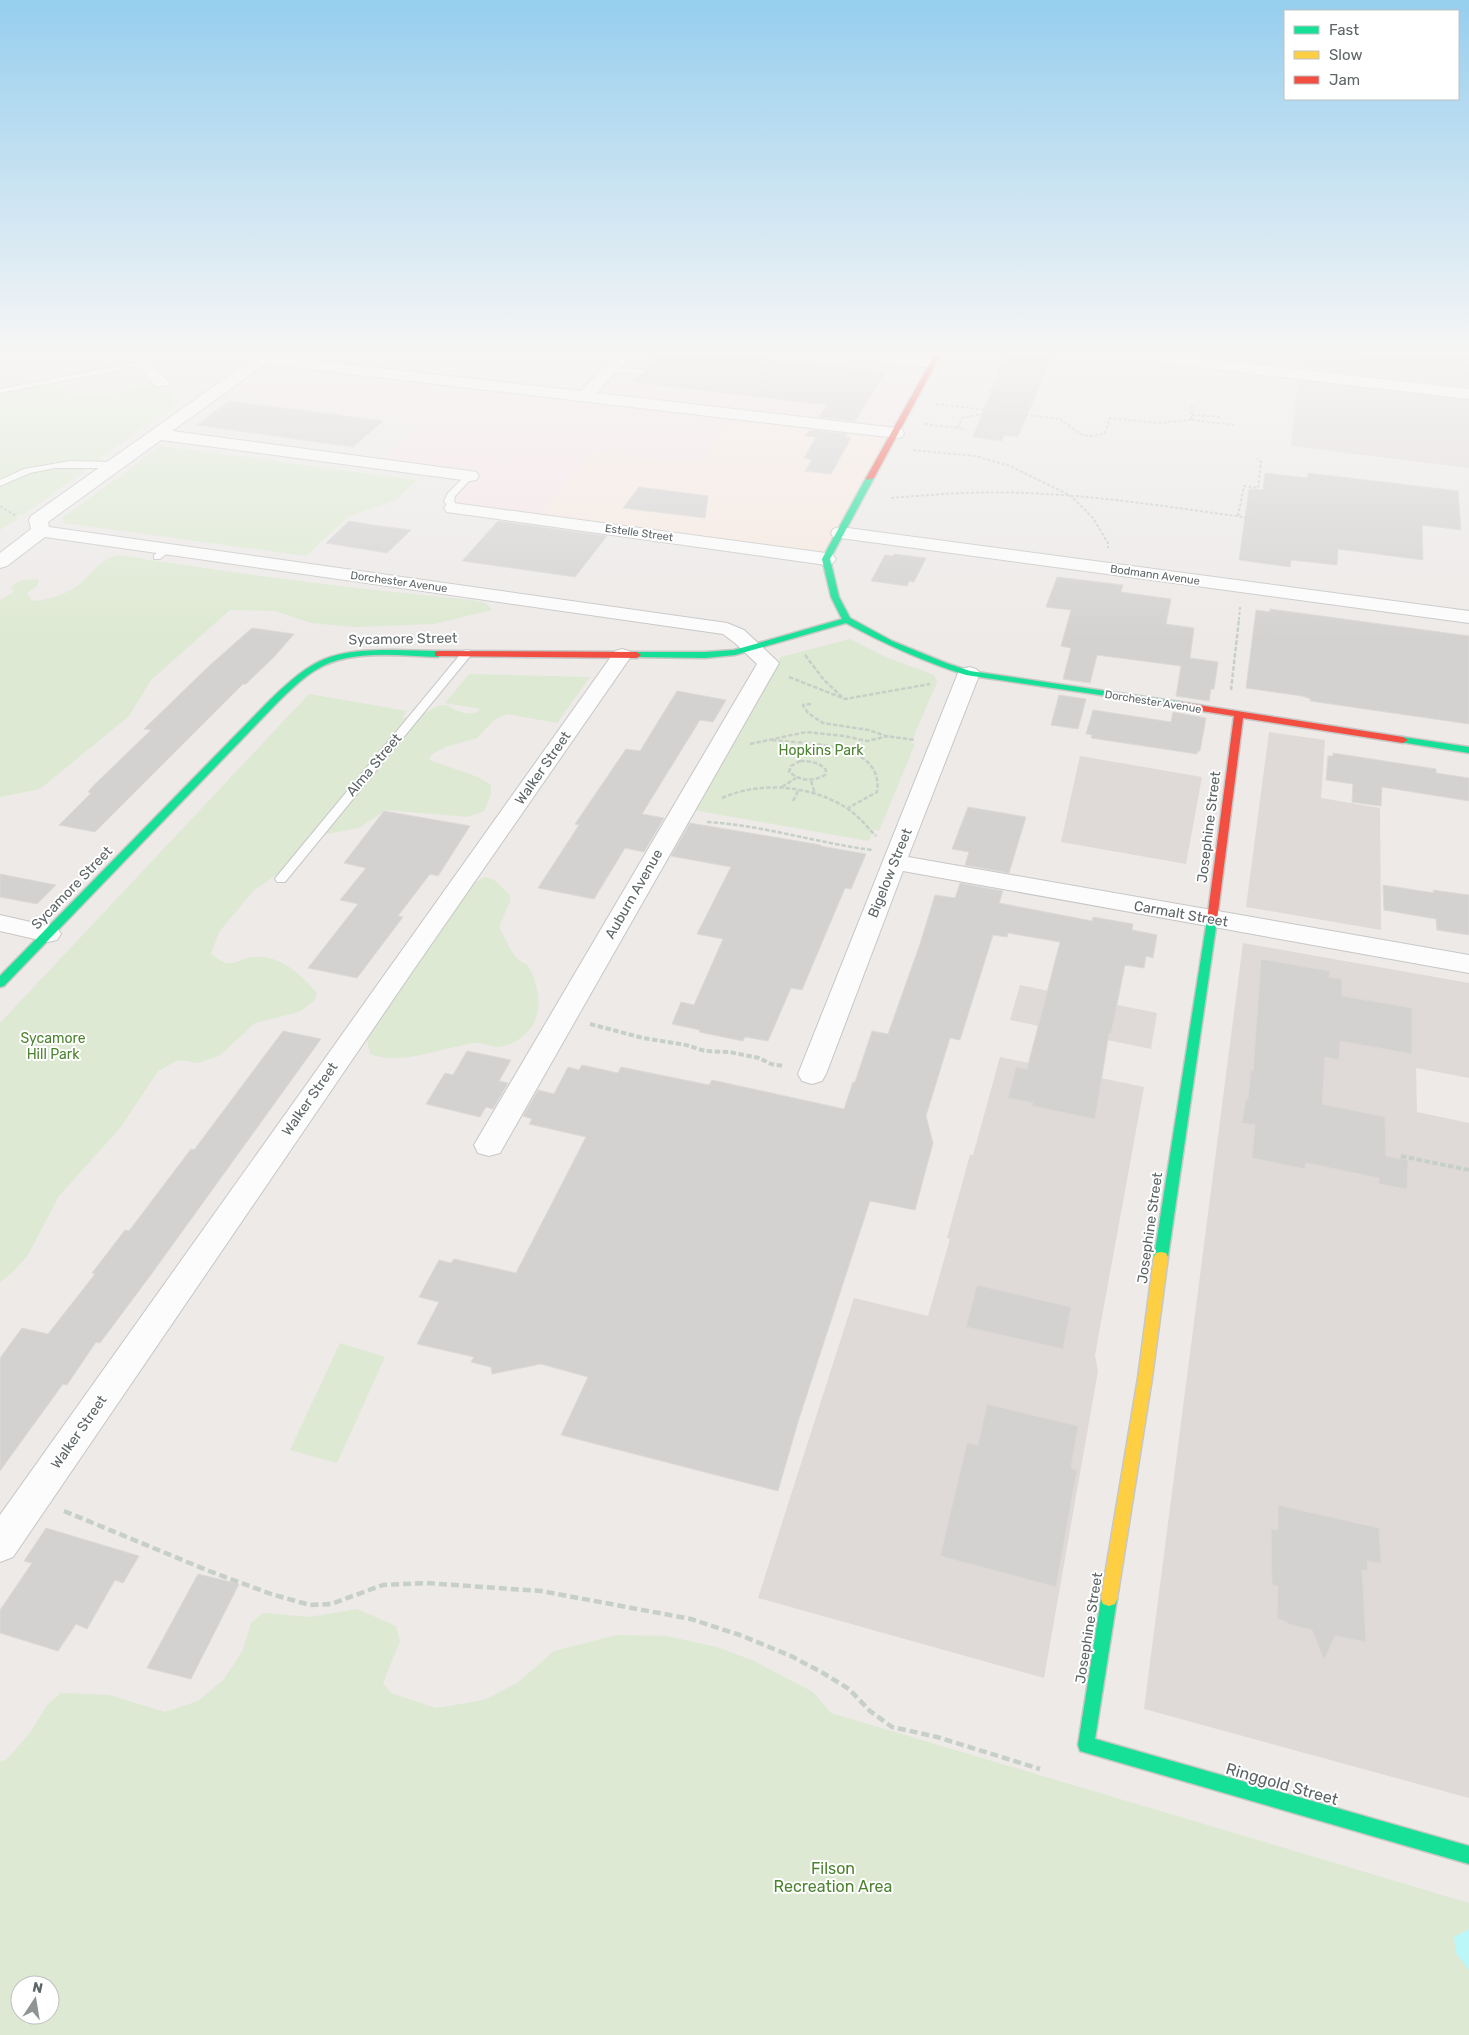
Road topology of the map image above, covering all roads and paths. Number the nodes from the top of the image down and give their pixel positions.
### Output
1 (135, 449) edge
2 (268, 449) edge
3 (887, 449) edge
4 (911, 449) dead end
5 (1257, 459) dead end
6 (113, 465) junction
7 (470, 476) joint
8 (0, 483) edge
9 (1071, 496) junction
10 (891, 498) dead end
11 (0, 506) edge
12 (453, 508) joint
13 (1238, 516) junction
14 (19, 517) dead end
15 (1250, 518) dead end
16 (41, 531) junction
17 (840, 533) junction
18 (1108, 550) dead end
19 (826, 559) junction
20 (0, 562) edge
21 (1243, 587) junction
22 (1469, 617) edge
23 (847, 620) junction
24 (750, 648) junction
25 (802, 652) dead end
26 (467, 653) junction
27 (622, 656) junction
28 (970, 673) junction
29 (785, 675) dead end
30 (933, 684) dead end
31 (1231, 691) dead end
32 (845, 699) junction
33 (810, 704) dead end
34 (1239, 715) junction
35 (889, 736) junction
36 (921, 741) dead end
37 (1469, 750) edge
38 (796, 778) junction
39 (811, 781) junction
40 (781, 788) junction
41 (798, 791) junction
42 (815, 794) junction
43 (720, 799) dead end
44 (793, 801) dead end
45 (848, 808) junction
46 (702, 821) dead end
47 (881, 837) dead end
48 (885, 856) junction
49 (281, 878) dead end
50 (1212, 920) junction
51 (0, 923) edge
52 (48, 934) junction
53 (1469, 964) edge
54 (0, 984) edge
55 (563, 1018) junction
56 (784, 1066) dead end
57 (812, 1074) dead end
58 (489, 1145) dead end
59 (1402, 1156) dead end
60 (1469, 1170) edge
61 (56, 1508) dead end
62 (0, 1545) edge
63 (1086, 1745) joint
64 (1040, 1769) dead end
65 (1469, 1855) edge

1 - 6 street
2 - 7 street
3 - 17 street
4 - 9 path
5 - 13 path
6 - 8 lane
6 - 16 street
7 - 12 lane
9 - 10 path
9 - 13 path
9 - 18 path
11 - 14 path
12 - 19 street, Estelle Street
13 - 15 path
16 - 20 street
16 - 24 street, Dorchester Avenue
17 - 19 street
17 - 21 street, Bodmann Avenue
19 - 23 street
21 - 22 street, Bodmann Avenue
21 - 31 path
23 - 24 street, Sycamore Street
23 - 28 street, Dorchester Avenue
24 - 27 street, Sycamore Street
24 - 55 street, Auburn Avenue
25 - 32 path
26 - 27 street, Sycamore Street
26 - 49 lane, Alma Street
26 - 52 street, Sycamore Street
27 - 62 street, Walker Street
28 - 34 street, Dorchester Avenue
28 - 48 street, Bigelow Street
29 - 32 path
30 - 32 path
33 - 35 path
34 - 37 street, Dorchester Avenue
34 - 50 street, Josephine Street
35 - 36 path
35 - 45 path
38 - 39 path
38 - 39 path
38 - 40 path
39 - 42 path
40 - 41 path
40 - 43 path
41 - 42 path
41 - 44 path
42 - 45 path
45 - 47 path
46 - 48 path
48 - 50 street, Carmalt Street
48 - 57 street, Bigelow Street
50 - 53 street, Carmalt Street
50 - 63 street, Josephine Street
51 - 52 street
52 - 54 street, Sycamore Street
55 - 56 path
55 - 58 street, Auburn Avenue
59 - 60 path
61 - 64 path
63 - 65 street, Ringgold Street

